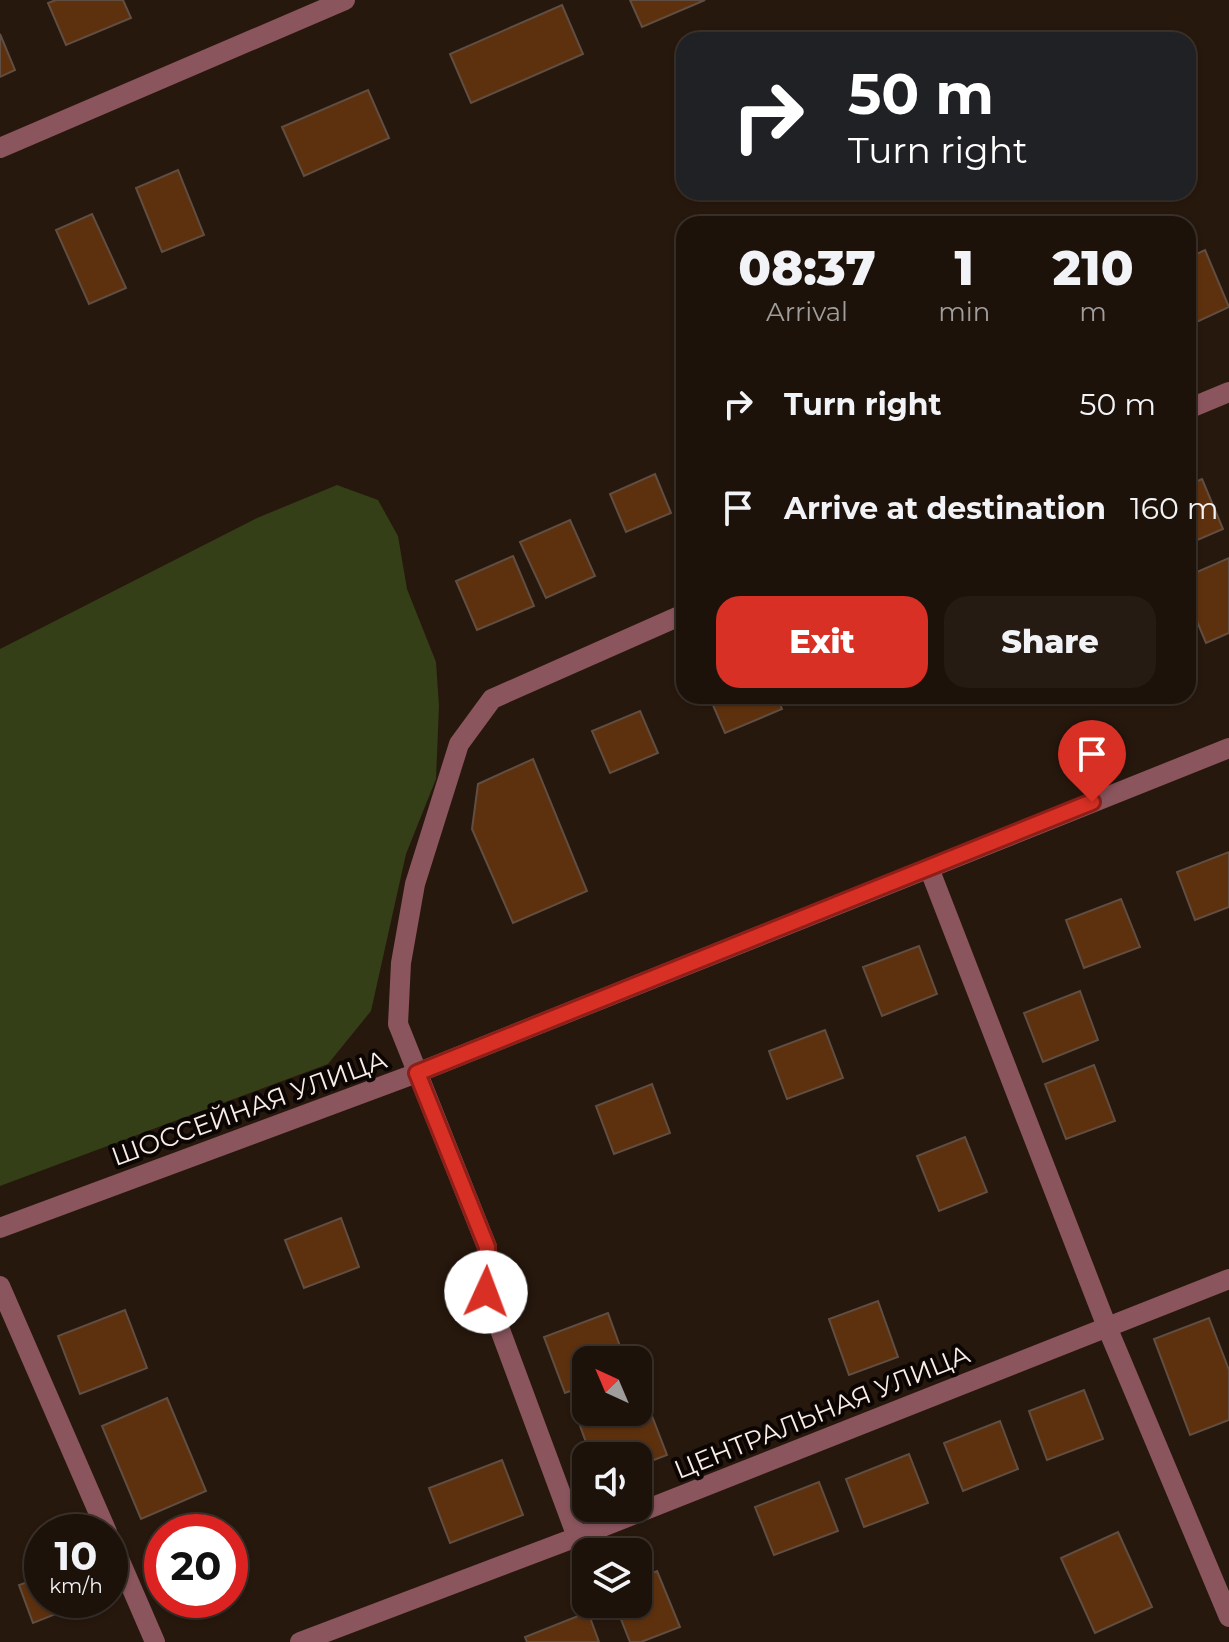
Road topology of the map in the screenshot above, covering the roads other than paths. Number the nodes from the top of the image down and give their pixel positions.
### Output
1 (345, 0) edge
2 (0, 148) edge
3 (1229, 392) edge
4 (1196, 406) edge
5 (676, 618) edge
6 (1229, 748) edge
7 (929, 868) junction
8 (417, 1073) junction
9 (0, 1228) edge
10 (1229, 1279) edge
11 (0, 1286) edge
12 (1107, 1327) junction
13 (99, 1514) edge
14 (577, 1537) junction
15 (128, 1580) edge
16 (1229, 1617) edge
17 (155, 1642) edge
18 (300, 1642) edge

1 - 2 street
3 - 4 street
5 - 8 street
6 - 7 street, ШОССЕЙНАЯ УЛИЦА
7 - 8 street, ШОССЕЙНАЯ УЛИЦА
7 - 12 street
8 - 9 street, ШОССЕЙНАЯ УЛИЦА
8 - 14 street
10 - 12 street, ЦЕНТРАЛЬНАЯ УЛИЦА
11 - 13 street
12 - 14 street, ЦЕНТРАЛЬНАЯ УЛИЦА
12 - 16 street
14 - 18 street, ЦЕНТРАЛЬНАЯ УЛИЦА
15 - 17 street

